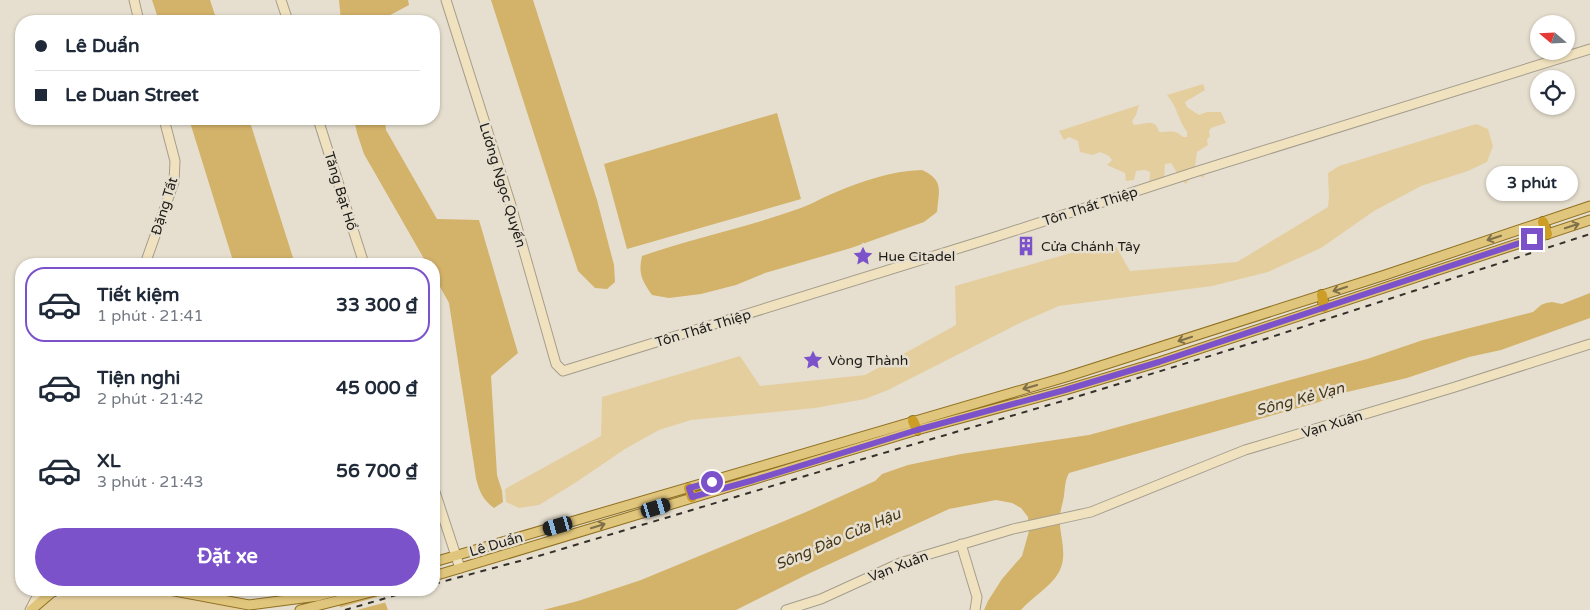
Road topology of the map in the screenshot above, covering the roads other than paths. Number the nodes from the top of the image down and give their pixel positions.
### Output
1 (281, 0) edge
2 (446, 0) edge
3 (136, 1) edge
4 (138, 15) edge
5 (286, 15) edge
6 (1590, 49) edge
7 (166, 125) edge
8 (320, 125) edge
9 (1590, 206) edge
10 (1590, 220) edge
11 (1543, 222) junction
12 (1546, 234) junction
13 (147, 258) edge
14 (362, 258) edge
15 (1322, 295) junction
16 (1324, 307) junction
17 (1590, 344) edge
18 (560, 369) joint
19 (915, 426) junction
20 (690, 493) junction
21 (440, 507) edge
22 (961, 544) junction
23 (456, 555) junction
24 (440, 560) edge
25 (460, 568) junction
26 (440, 574) edge
27 (37, 596) edge
28 (47, 596) edge
29 (196, 596) edge
30 (332, 596) edge
31 (350, 596) edge
32 (321, 602) edge
33 (250, 608) edge
34 (30, 610) edge
35 (300, 610) edge
36 (786, 610) edge
37 (975, 610) edge

1 - 5 street
2 - 18 street, Lương Ngọc Quyến
3 - 4 street
6 - 18 street, Tôn Thất Thiệp
7 - 13 street, Đặng Tất
8 - 14 street, Tăng Bạt Hổ
9 - 11 main road, Lê Duẩn
12 -> 10 main road
11 - 12 highway
11 -> 15 main road, Lê Duẩn
12 - 16 main road
15 - 16 highway
15 -> 19 main road, Lê Duẩn
16 - 19 main road
17 - 22 street, Vạn Xuân
19 - 20 main road, Lê Duẩn
20 - 23 main road, Lê Duẩn
25 -> 20 main road
21 - 23 street
22 - 36 street, Vạn Xuân
22 - 37 street
23 - 24 main road, Lê Duẩn
23 - 25 street
25 - 26 main road
27 - 34 street
28 - 34 main road
29 - 33 main road
30 - 32 main road
31 - 32 main road
32 - 33 main road
32 - 35 main road

